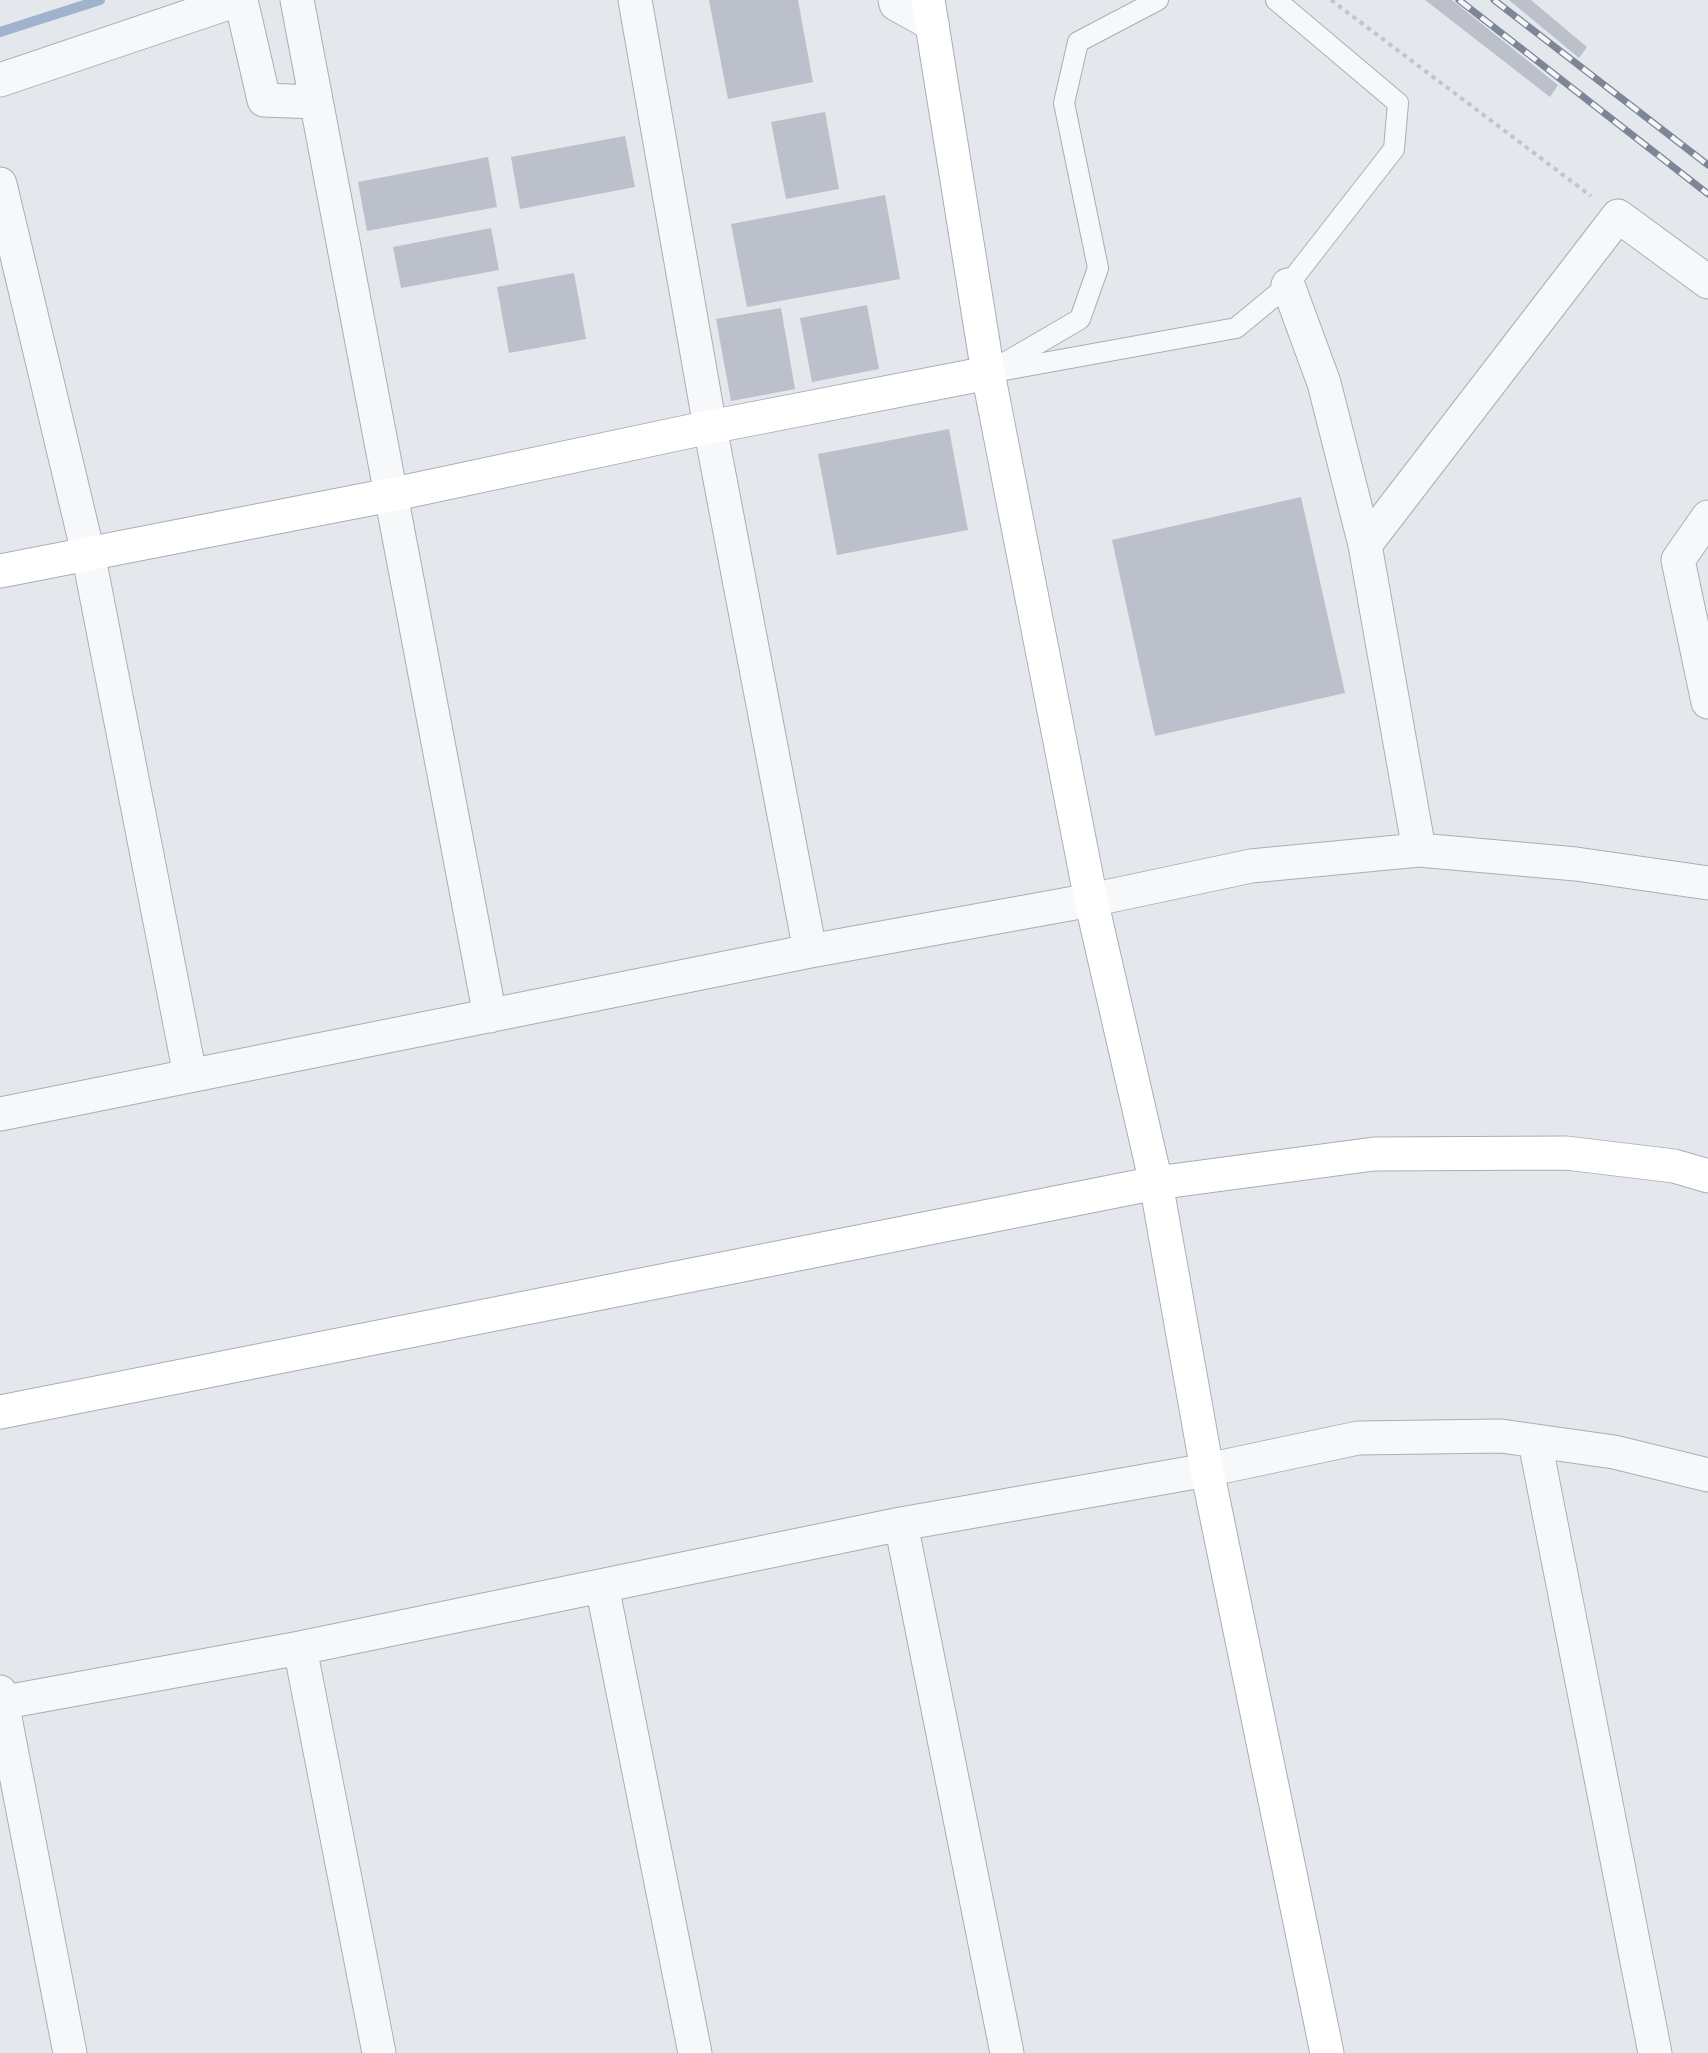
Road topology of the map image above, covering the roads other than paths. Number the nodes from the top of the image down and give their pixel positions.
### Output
1 (239, 0) edge
2 (297, 0) edge
3 (635, 0) edge
4 (895, 0) edge
5 (1158, 0) edge
6 (1276, 0) edge
7 (930, 12) edge
8 (0, 80) edge
9 (316, 102) junction
10 (0, 184) edge
11 (1708, 282) edge
12 (1288, 285) junction
13 (988, 373) junction
14 (710, 427) junction
15 (390, 495) junction
16 (1708, 518) edge
17 (1365, 545) junction
18 (88, 554) junction
19 (0, 571) edge
20 (1708, 702) edge
21 (1419, 850) junction
22 (1708, 883) edge
23 (1091, 900) junction
24 (810, 951) junction
25 (490, 1016) junction
26 (190, 1075) junction
27 (0, 1114) edge
28 (1708, 1176) edge
29 (1156, 1183) junction
30 (0, 1412) edge
31 (1535, 1442) junction
32 (1208, 1470) junction
33 (1708, 1475) edge
34 (901, 1524) junction
35 (602, 1586) junction
36 (300, 1648) junction
37 (1, 1699) edge
38 (70, 2053) edge
39 (379, 2053) edge
40 (695, 2053) edge
41 (1007, 2053) edge
42 (1327, 2053) edge
43 (1655, 2053) edge

1 - 8 street
1 - 9 street
2 - 9 street
3 - 14 street
4 - 7 street
5 - 13 lane
6 - 12 lane
7 - 13 street
9 - 15 street
10 - 18 street
11 - 17 street
12 - 13 lane
12 - 17 street
13 - 14 street
13 - 23 street
14 - 15 street
14 - 24 street
15 - 18 street
15 - 25 street
16 - 20 street
17 - 21 street
18 - 19 street
18 - 26 street
21 - 22 street
21 - 23 street
23 - 24 street
23 - 29 street
24 - 25 street
25 - 26 street
26 - 27 street
28 - 29 street
29 - 30 street
29 - 32 street
31 - 32 street
31 - 33 street
31 - 43 street
32 - 34 street
32 - 42 street
34 - 35 street
34 - 41 street
35 - 36 street
35 - 40 street
36 - 37 street
36 - 39 street
37 - 38 street

